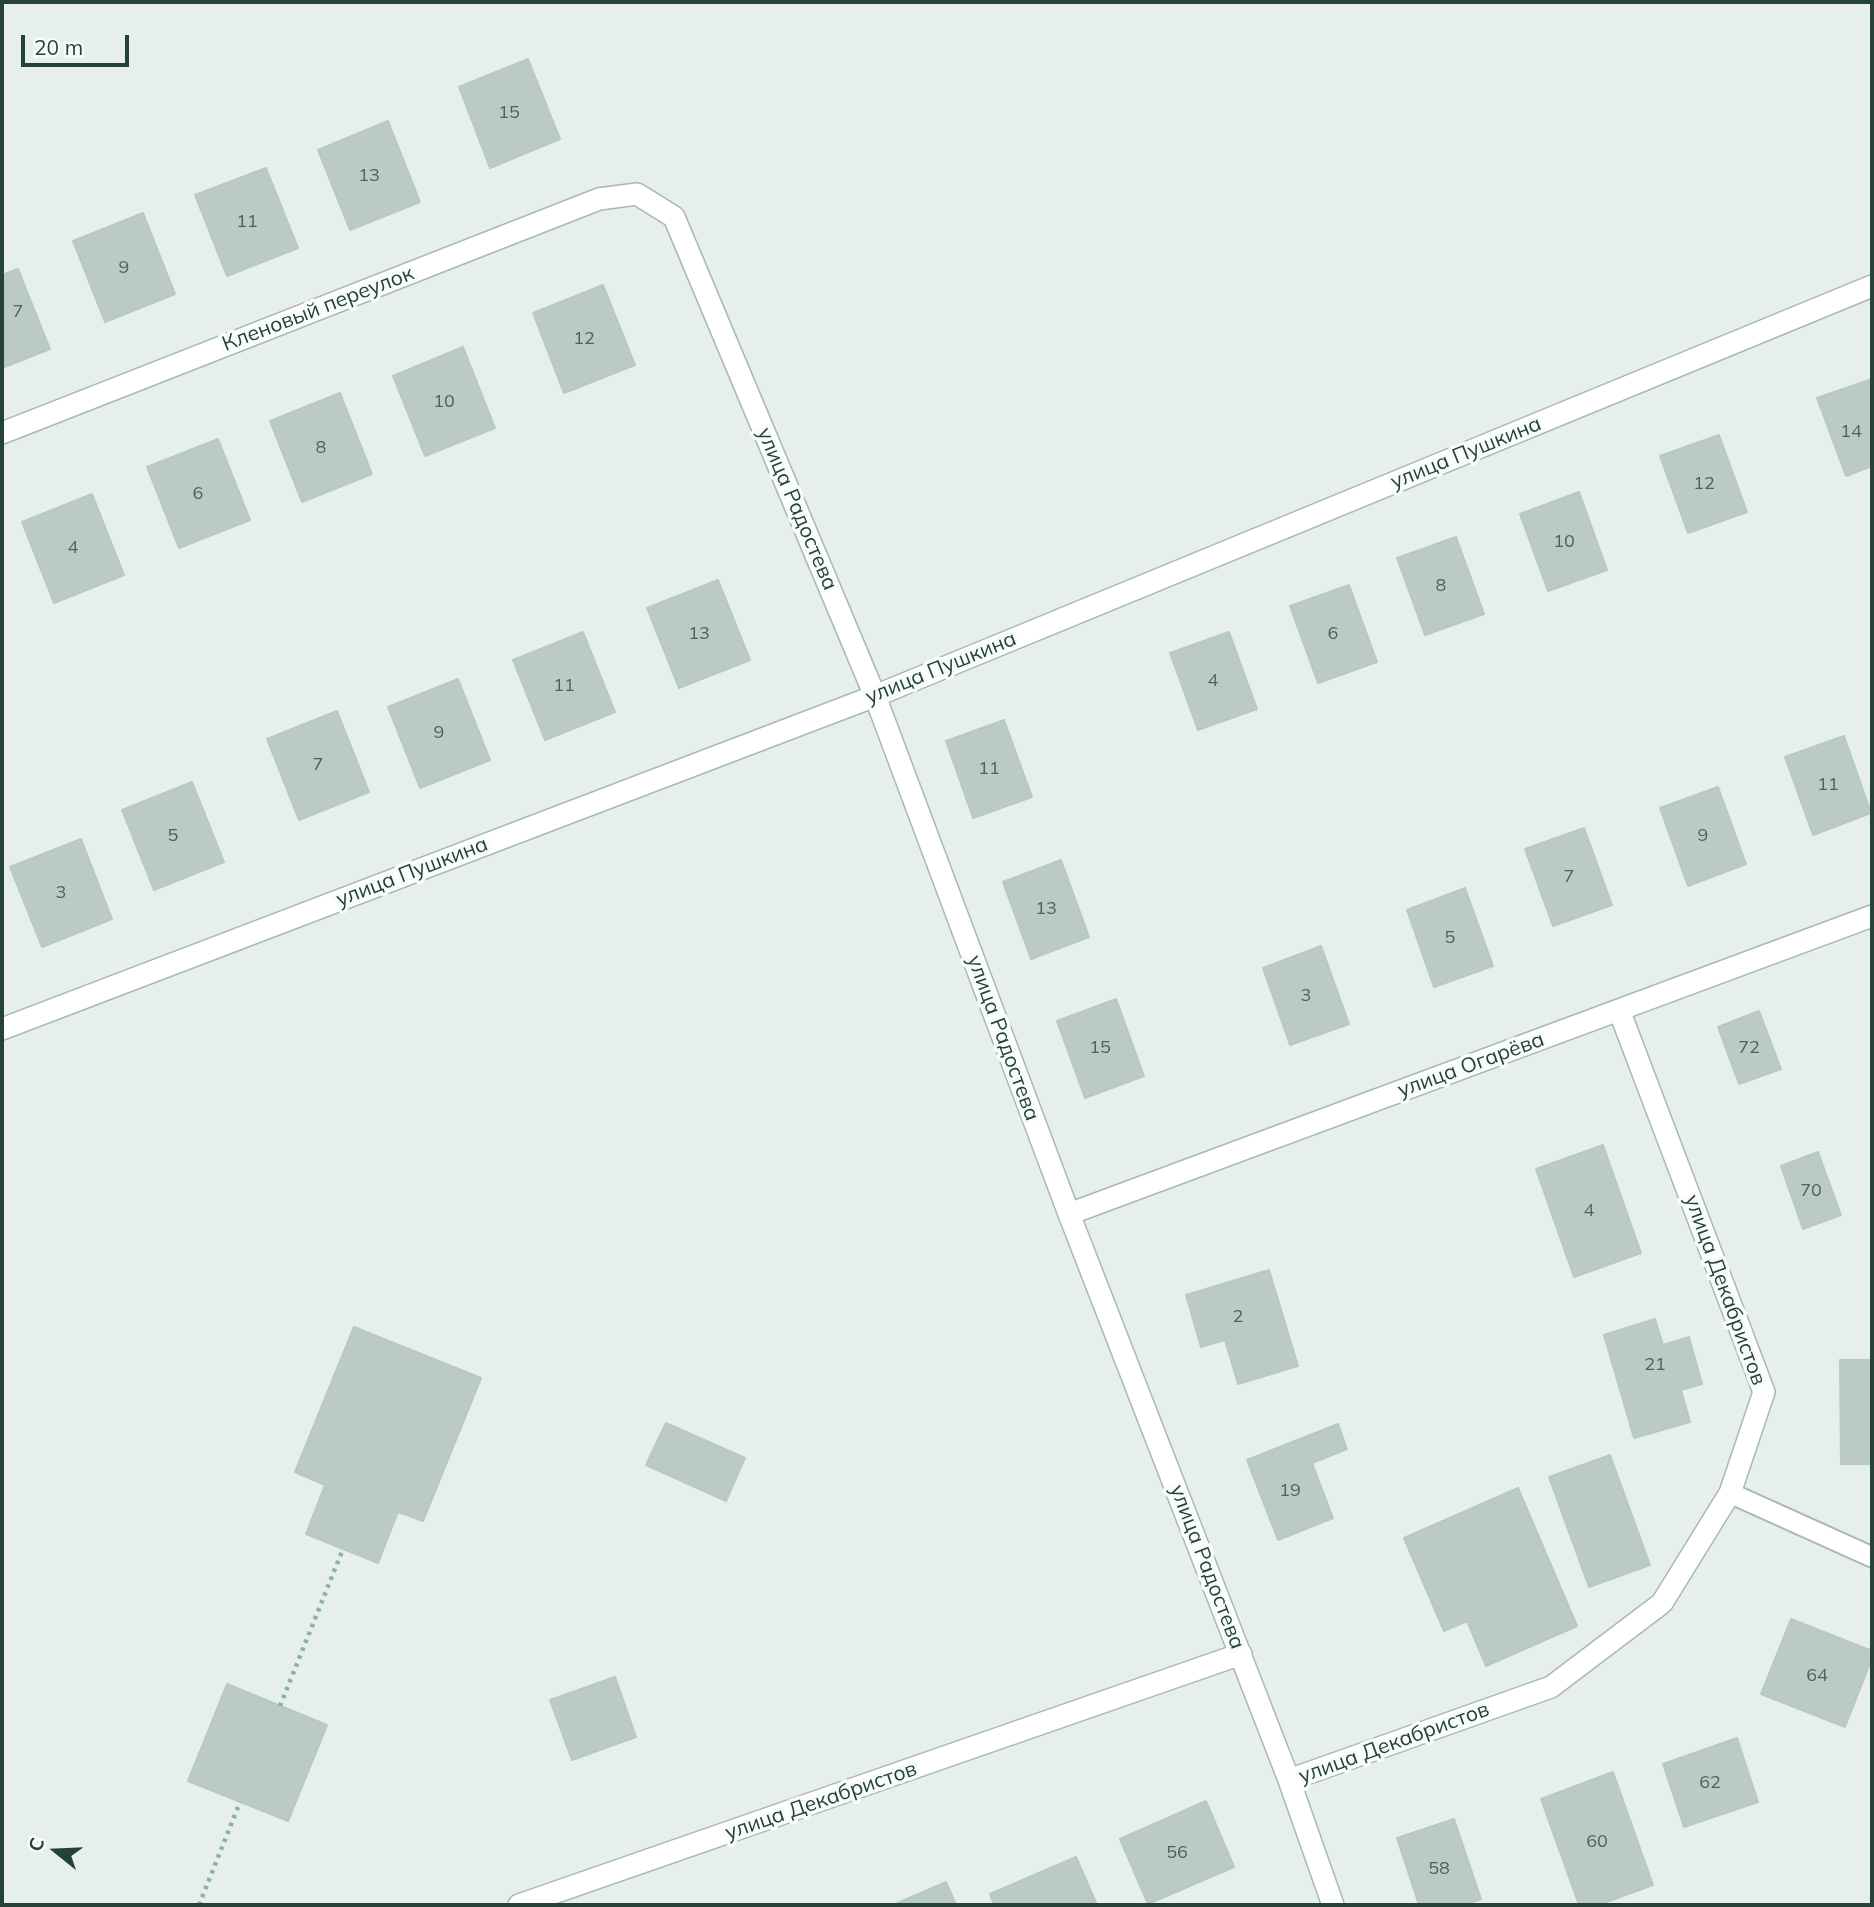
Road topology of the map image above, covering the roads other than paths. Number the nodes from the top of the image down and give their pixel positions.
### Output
1 (637, 194) joint
2 (1872, 286) edge
3 (2, 433) edge
4 (876, 696) junction
5 (1872, 916) edge
6 (1619, 1010) junction
7 (2, 1028) edge
8 (1069, 1214) junction
9 (1730, 1493) junction
10 (1872, 1557) edge
11 (1241, 1654) junction
12 (1289, 1780) junction
13 (519, 1905) edge
14 (1333, 1905) edge

1 - 3 street, Кленовый переулок
1 - 4 street, улица Радостева
2 - 4 street, улица Пушкина
4 - 7 street, улица Пушкина
4 - 8 street, улица Радостева
5 - 6 street, улица Огарёва
6 - 8 street, улица Огарёва
6 - 9 street, улица Декабристов
8 - 11 street, улица Радостева
9 - 10 lane
9 - 12 street, улица Декабристов
11 - 12 street, улица Радостева
11 - 13 street, улица Декабристов
12 - 14 street, улица Радостева

